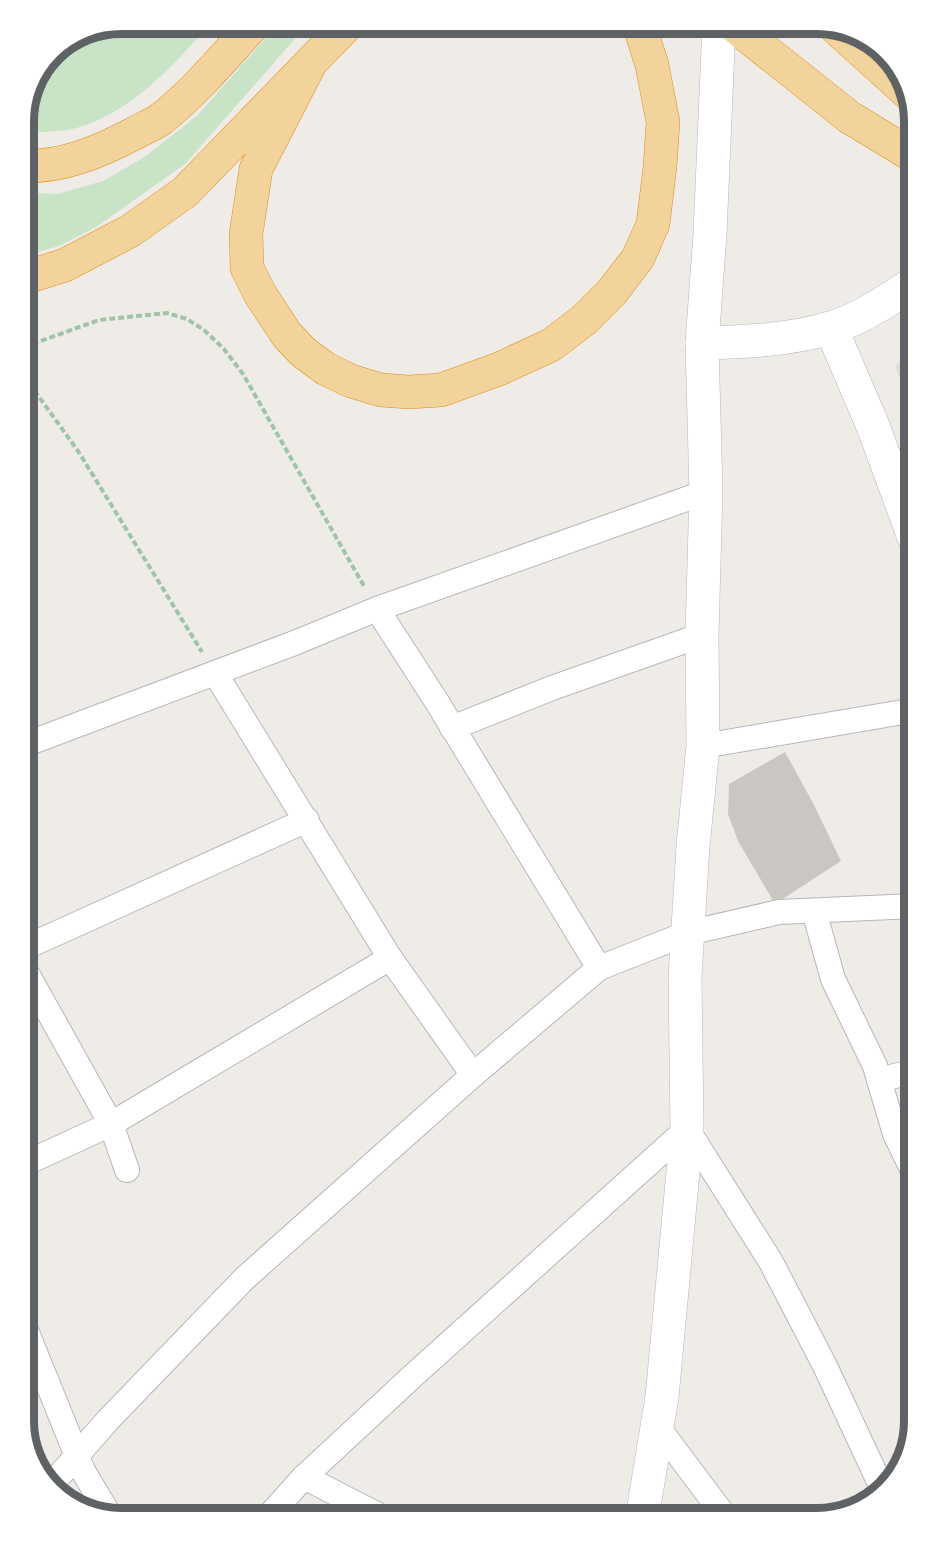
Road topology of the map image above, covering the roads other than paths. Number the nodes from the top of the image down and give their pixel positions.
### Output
1 (245, 34) edge
2 (339, 34) edge
3 (642, 35) edge
4 (719, 35) edge
5 (746, 35) edge
6 (850, 41) edge
7 (308, 68) junction
8 (895, 81) edge
9 (904, 151) edge
10 (35, 167) edge
11 (35, 275) edge
12 (904, 289) edge
13 (831, 327) junction
14 (702, 343) junction
15 (706, 492) junction
16 (904, 510) edge
17 (377, 609) junction
18 (702, 635) junction
19 (215, 673) junction
20 (904, 712) edge
21 (452, 728) junction
22 (35, 741) edge
23 (703, 746) junction
24 (307, 820) junction
25 (904, 907) edge
26 (814, 911) junction
27 (688, 933) junction
28 (34, 943) edge
29 (390, 958) junction
30 (599, 968) junction
31 (34, 987) edge
32 (904, 1074) edge
33 (473, 1075) junction
34 (879, 1080) junction
35 (111, 1124) junction
36 (687, 1129) junction
37 (904, 1152) edge
38 (34, 1159) edge
39 (128, 1170) dead end
40 (34, 1353) edge
41 (657, 1426) junction
42 (77, 1457) junction
43 (304, 1477) junction
44 (57, 1479) edge
45 (879, 1482) edge
46 (104, 1506) edge
47 (277, 1507) edge
48 (363, 1507) edge
49 (644, 1508) edge
50 (718, 1508) edge

1 - 10 highway
2 - 7 highway
3 - 7 highway
4 - 14 street
5 - 9 highway
6 - 8 highway
7 - 11 highway
12 - 13 street
13 - 14 street
13 - 16 street
14 - 15 street
15 - 17 street
15 - 18 street
17 - 19 street
17 - 21 street
18 - 21 street
18 - 23 street
19 - 22 street
19 - 24 street
20 - 23 street
21 - 30 street
23 - 27 street
24 - 28 street
24 - 29 street
25 - 26 street
26 - 27 street
26 - 34 street
27 - 30 street
27 - 36 street
29 - 33 street
29 - 35 street
30 - 33 street
31 - 35 street
32 - 34 street
33 - 42 street
34 - 37 street
35 - 38 street
35 - 39 street
36 - 41 street
36 - 43 street
36 - 45 street
40 - 42 street
41 - 49 street
41 - 50 street
42 - 44 street
42 - 46 street
43 - 47 street
43 - 48 street

